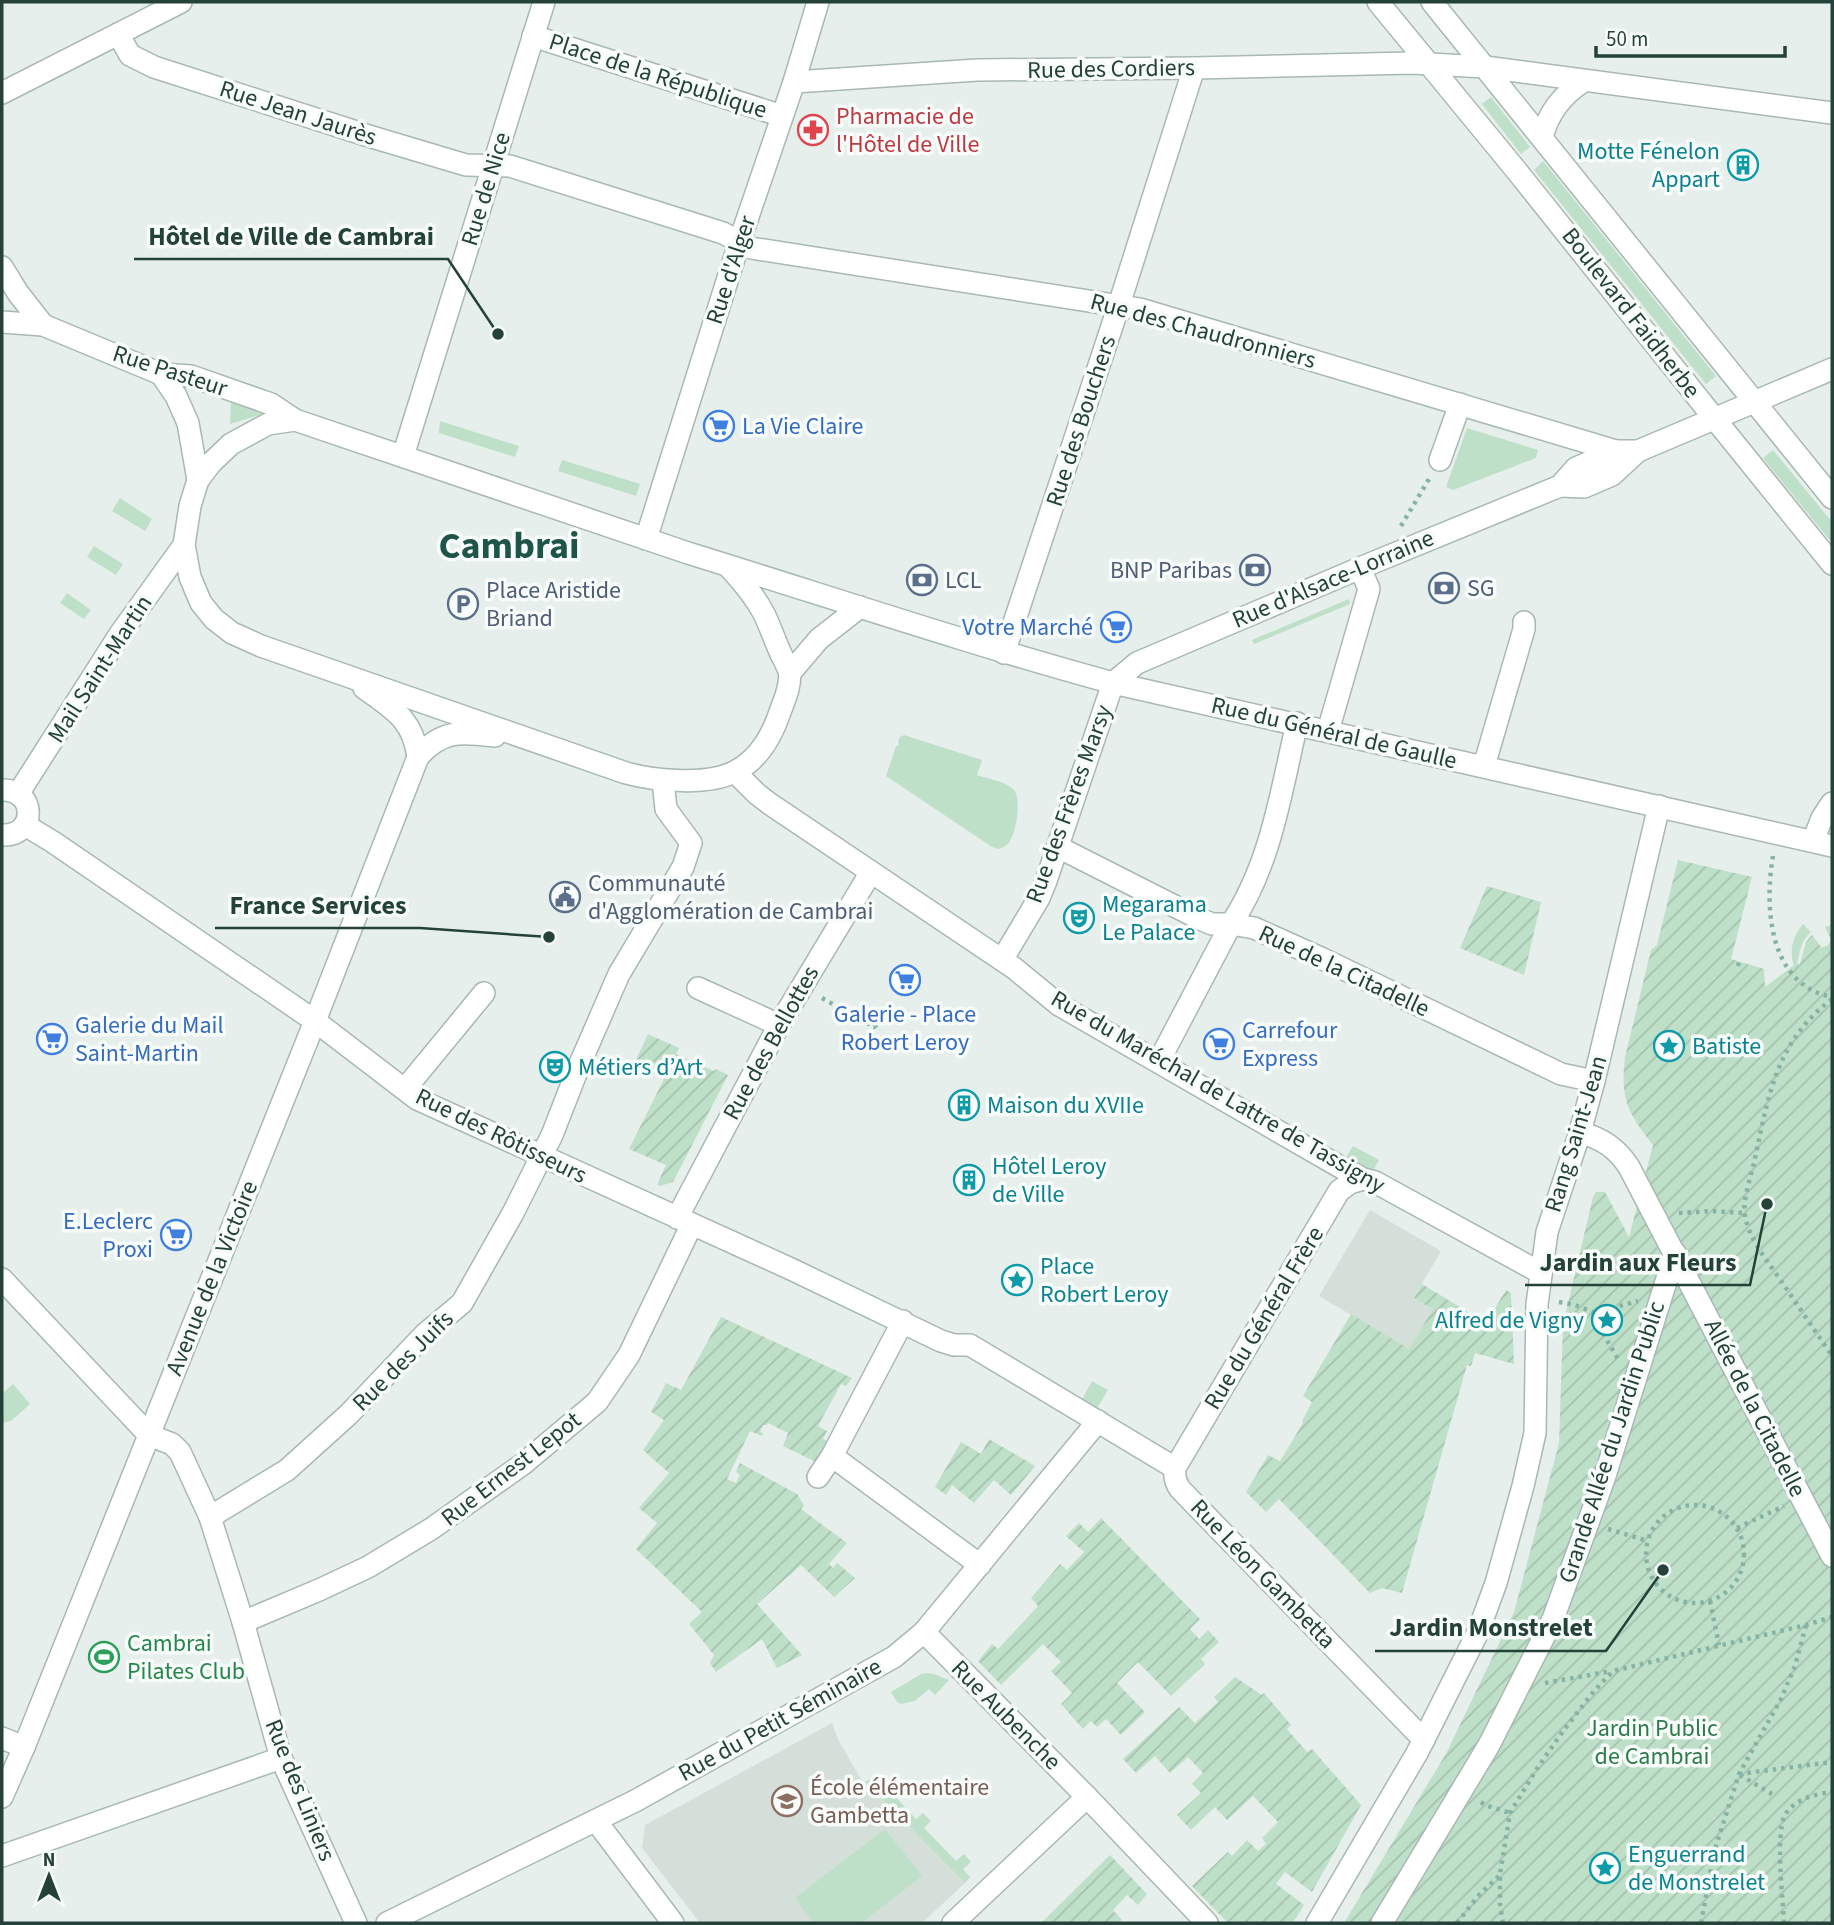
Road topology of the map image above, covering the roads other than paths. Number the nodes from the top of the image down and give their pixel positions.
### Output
1 (181, 2) edge
2 (544, 2) edge
3 (818, 2) edge
4 (1378, 2) edge
5 (1432, 2) edge
6 (118, 34) junction
7 (533, 36) junction
8 (1429, 63) junction
9 (1485, 67) junction
10 (1194, 68) junction
11 (1584, 81) junction
12 (794, 82) junction
13 (2, 93) edge
14 (1832, 113) edge
15 (782, 116) junction
16 (1542, 137) junction
17 (492, 167) junction
18 (739, 243) junction
19 (2, 267) edge
20 (1119, 305) junction
21 (2, 322) edge
22 (43, 325) junction
23 (1832, 369) edge
24 (161, 374) junction
25 (1754, 402) junction
26 (1460, 404) junction
27 (1714, 418) junction
28 (295, 420) junction
29 (1627, 451) junction
30 (403, 456) junction
31 (1440, 460) road end
32 (198, 480) junction
33 (1832, 498) edge
34 (646, 539) junction
35 (184, 545) junction
36 (1832, 564) edge
37 (728, 566) junction
38 (1360, 568) junction
39 (860, 607) junction
40 (1524, 622) dead end
41 (1004, 653) junction
42 (790, 673) junction
43 (344, 675) junction
44 (1113, 683) junction
45 (1297, 723) junction
46 (1328, 731) junction
47 (532, 740) junction
48 (418, 757) junction
49 (1484, 766) junction
50 (735, 772) junction
51 (663, 781) junction
52 (10, 792) edge
53 (1832, 803) edge
54 (1660, 806) junction
55 (25, 825) junction
56 (2, 835) edge
57 (1822, 844) edge
58 (1058, 847) junction
59 (871, 872) junction
60 (1231, 924) junction
61 (1002, 960) junction
62 (698, 988) dead end
63 (484, 993) dead end
64 (315, 1021) junction
65 (779, 1026) junction
66 (1159, 1061) junction
67 (1594, 1081) junction
68 (405, 1089) junction
69 (1580, 1132) junction
70 (540, 1156) junction
71 (1363, 1179) junction
72 (685, 1221) junction
73 (1675, 1253) junction
74 (1541, 1273) junction
75 (2, 1279) edge
76 (903, 1321) junction
77 (1098, 1421) junction
78 (149, 1435) junction
79 (832, 1456) junction
80 (1175, 1468) junction
81 (818, 1477) dead end
82 (209, 1517) junction
83 (1832, 1556) edge
84 (980, 1565) junction
85 (243, 1622) junction
86 (924, 1632) junction
87 (2, 1738) edge
88 (1424, 1740) junction
89 (24, 1747) junction
90 (281, 1758) junction
91 (2, 1797) edge
92 (1087, 1797) junction
93 (596, 1821) junction
94 (2, 1856) edge
95 (356, 1923) edge
96 (387, 1923) edge
97 (673, 1923) edge
98 (953, 1923) edge
99 (1207, 1923) edge
100 (1317, 1923) edge
101 (1382, 1923) edge

1 - 6 street
2 - 7 street, Rue de Nice
3 - 12 street, Rue d'Alger
4 - 8 street, Boulevard Faidherbe
5 - 9 street, Boulevard Faidherbe
6 - 13 street
6 - 17 street, Rue Jean Jaurès
7 - 15 street, Place de la République
7 - 17 street, Rue de Nice
8 - 9 street
8 - 10 street, Rue des Cordiers
8 - 27 street, Boulevard Faidherbe
9 - 11 street
9 - 16 street, Boulevard Faidherbe
10 - 12 street, Rue des Cordiers
10 - 20 street, Rue des Bouchers
11 - 14 street
11 - 16 street
12 - 15 street, Rue d'Alger
15 - 18 street, Rue d'Alger
16 - 25 street, Boulevard Faidherbe
17 - 18 street
17 - 30 street, Rue de Nice
18 - 20 street, Rue des Chaudronniers
18 - 34 street, Rue d'Alger
19 - 22 street
20 - 26 street, Rue des Chaudronniers
20 - 41 street, Rue des Bouchers
21 - 22 street
22 - 24 street, Rue Pasteur
23 - 25 street, Rue d'Alsace-Lorraine
24 - 28 street, Rue Pasteur
24 - 32 street
25 - 27 street, Rue d'Alsace-Lorraine
25 - 33 street, Boulevard Faidherbe
26 - 29 street, Rue des Chaudronniers
26 - 31 street
27 - 29 street, Rue d'Alsace-Lorraine
27 - 36 street, Boulevard Faidherbe
28 - 30 street
28 - 32 street
29 - 38 street, Rue d'Alsace-Lorraine
30 - 34 street
32 - 35 street
34 - 37 street
35 - 43 street
35 - 52 street, Mail Saint-Martin
37 - 39 street
37 - 42 street
38 - 44 street, Rue d'Alsace-Lorraine
38 - 46 street
39 - 41 street, Rue du Général de Gaulle
39 - 42 street
40 - 49 street
41 - 44 street, Rue du Général de Gaulle
42 - 50 street
43 - 47 street
43 - 48 street
44 - 45 street, Rue du Général de Gaulle
44 - 58 street, Rue des Frères Marsy
45 - 46 street, Rue du Général de Gaulle
45 - 60 street
46 - 49 street, Rue du Général de Gaulle
47 - 48 street
47 - 51 street
48 - 64 street, Avenue de la Victoire
49 - 54 street, Rue du Général de Gaulle
50 - 51 street
50 - 59 street, Rue du Maréchal de Lattre de Tassigny
51 - 70 street, Rue des Juifs
52 - 55 street
53 - 57 street
54 - 57 street, Rue du Général de Gaulle
54 - 67 street, Rang Saint-Jean
55 - 56 street
55 - 64 street, Rue des Rôtisseurs
58 - 60 street, Rue de la Citadelle
58 - 61 street, Rue des Frères Marsy
59 - 61 street, Rue du Maréchal de Lattre de Tassigny
59 - 65 street, Rue des Bellottes
60 - 66 street
60 - 67 street, Rue de la Citadelle
61 - 66 street, Rue du Maréchal de Lattre de Tassigny
62 - 65 street
63 - 68 street
64 - 68 street, Rue des Rôtisseurs
64 - 78 street, Avenue de la Victoire
65 - 72 street, Rue des Bellottes
66 - 71 street, Rue du Maréchal de Lattre de Tassigny
67 - 69 street, Rang Saint-Jean
68 - 70 street, Rue des Rôtisseurs
69 - 73 street, Allée de la Citadelle
69 - 74 street, Rang Saint-Jean
70 - 72 street, Rue des Rôtisseurs
70 - 82 street, Rue des Juifs
71 - 74 street, Rue du Maréchal de Lattre de Tassigny
71 - 80 street, Rue du Général Frère
72 - 76 street, Rue des Rôtisseurs
72 - 85 street, Rue Ernest Lepot
73 - 83 street, Allée de la Citadelle
73 - 101 street, Grande Allée du Jardin Public
74 - 88 street, Rang Saint-Jean
75 - 78 street, Rue des Liniers
76 - 77 street
76 - 79 street
77 - 80 street
77 - 84 street, Rue du Petit Séminaire
78 - 82 street, Rue des Liniers
78 - 89 street, Avenue de la Victoire
79 - 81 street
79 - 84 street
80 - 88 street, Rue Léon Gambetta
82 - 85 street, Rue des Liniers
84 - 86 street, Rue du Petit Séminaire
85 - 90 street, Rue des Liniers
86 - 92 street, Rue Aubenche
86 - 93 street, Rue du Petit Séminaire
87 - 89 street
88 - 100 street, Rang Saint-Jean
89 - 91 street, Avenue de la Victoire
90 - 94 street
90 - 95 street, Rue des Liniers
92 - 98 street
92 - 99 street, Rue Aubenche
93 - 96 street, Rue du Petit Séminaire
93 - 97 street

